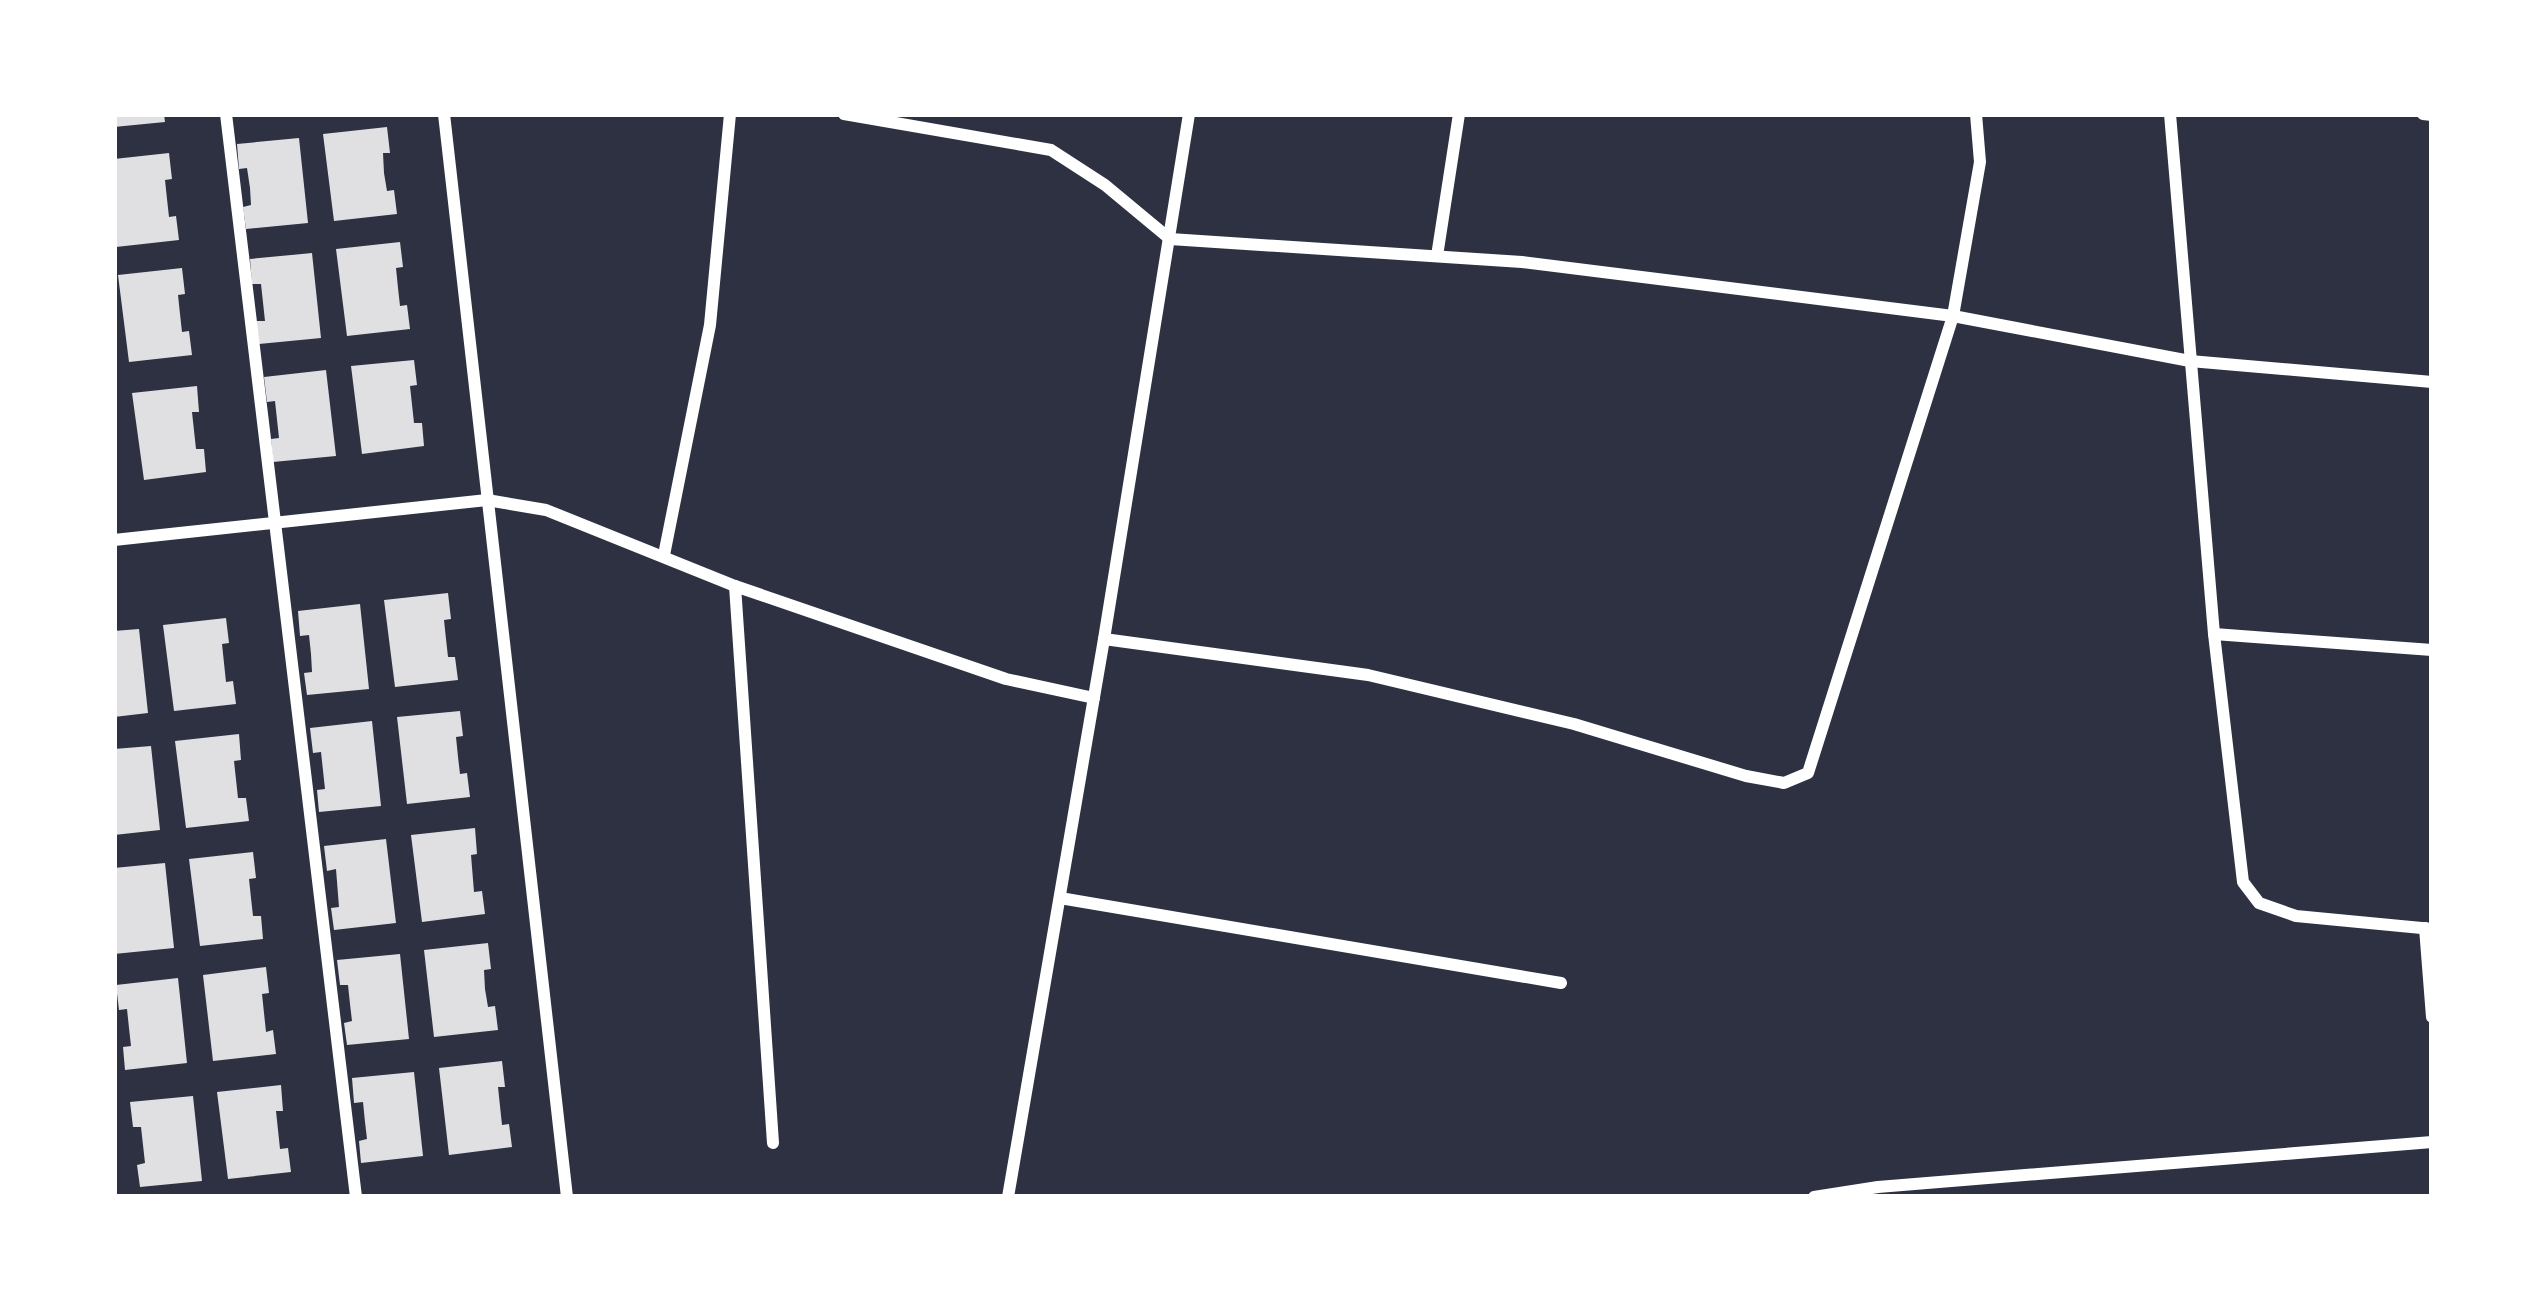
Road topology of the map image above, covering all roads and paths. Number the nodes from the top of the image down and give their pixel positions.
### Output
1 (226, 114) edge
2 (444, 114) edge
3 (730, 114) edge
4 (844, 114) edge
5 (1189, 114) edge
6 (1459, 114) edge
7 (1976, 114) edge
8 (2170, 114) edge
9 (2423, 114) edge
10 (2432, 115) edge
11 (1171, 239) junction
12 (1437, 256) junction
13 (1953, 316) junction
14 (2191, 361) junction
15 (2432, 382) edge
16 (487, 500) junction
17 (277, 520) junction
18 (114, 540) edge
19 (664, 555) junction
20 (735, 586) junction
21 (2214, 634) junction
22 (1105, 639) junction
23 (2432, 650) edge
24 (1094, 698) junction
25 (1060, 898) junction
26 (2428, 929) edge
27 (1561, 983) dead end
28 (2432, 1017) edge
29 (2432, 1142) edge
30 (773, 1143) dead end
31 (356, 1197) edge
32 (567, 1197) edge
33 (1008, 1197) edge
34 (1814, 1197) edge

1 - 17 street
2 - 16 street
3 - 19 street
4 - 11 street
5 - 11 street
6 - 12 street
7 - 13 street
8 - 14 street
9 - 10 street
11 - 12 street
11 - 22 street
12 - 13 street
13 - 14 street
13 - 22 street
14 - 15 street
14 - 21 street
16 - 17 street
16 - 19 street
16 - 32 street
17 - 18 street
17 - 31 street
19 - 20 street
20 - 24 street
20 - 30 street
21 - 23 street
21 - 26 street
22 - 24 street
24 - 25 street
25 - 27 street
25 - 33 street
26 - 28 street
29 - 34 street

